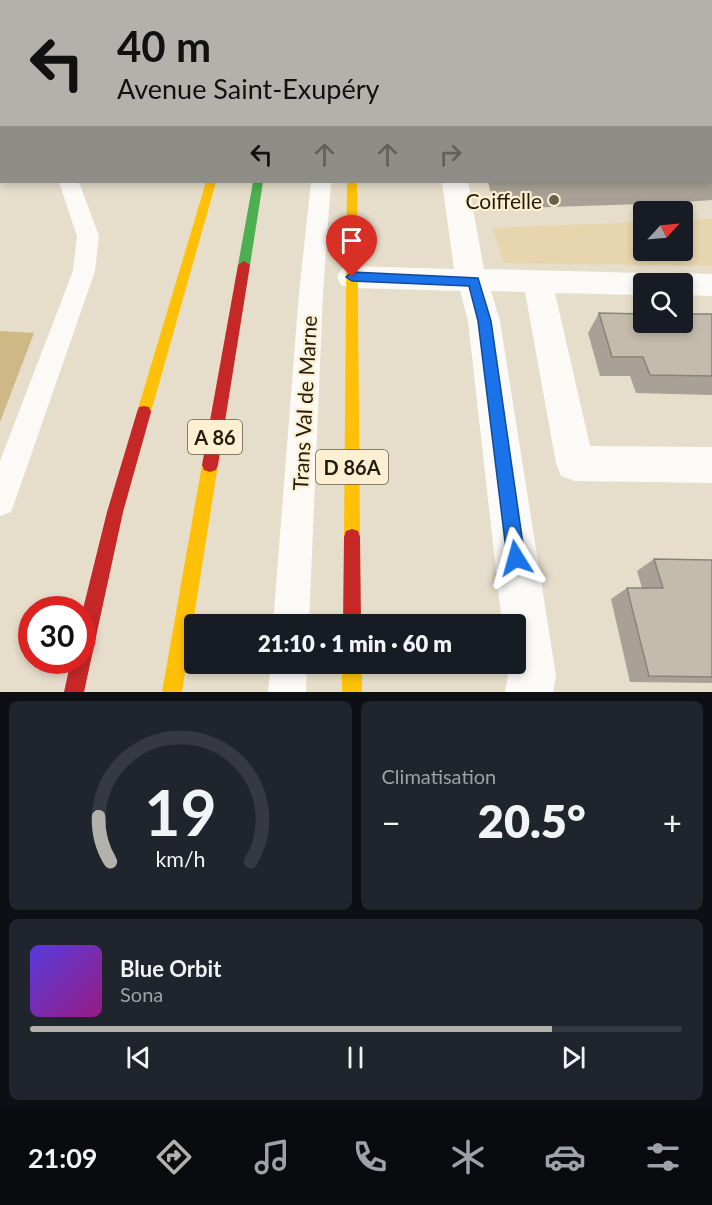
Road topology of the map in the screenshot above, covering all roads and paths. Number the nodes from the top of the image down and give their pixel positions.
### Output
1 (69, 183) edge
2 (211, 183) edge
3 (258, 183) edge
4 (321, 183) edge
5 (352, 183) edge
6 (455, 183) edge
7 (352, 277) junction
8 (474, 282) junction
9 (538, 283) junction
10 (633, 284) edge
11 (693, 284) edge
12 (712, 285) edge
13 (712, 465) edge
14 (0, 501) edge
15 (96, 596) edge
16 (292, 614) edge
17 (352, 614) edge
18 (78, 674) edge
19 (288, 674) edge
20 (352, 674) edge
21 (74, 692) edge
22 (172, 692) edge
23 (287, 692) edge
24 (352, 692) edge
25 (529, 692) edge

1 - 14 lane
2 - 15 main road
3 - 22 main road, A 86
4 - 16 lane, Trans Val de Marne
5 - 7 main road
6 - 8 street
7 - 8 street
7 - 17 main road, D 86A
8 - 9 street
8 - 25 street
9 - 10 street
9 - 13 street
11 - 12 street
18 - 21 main road
19 - 23 lane
20 - 24 main road

